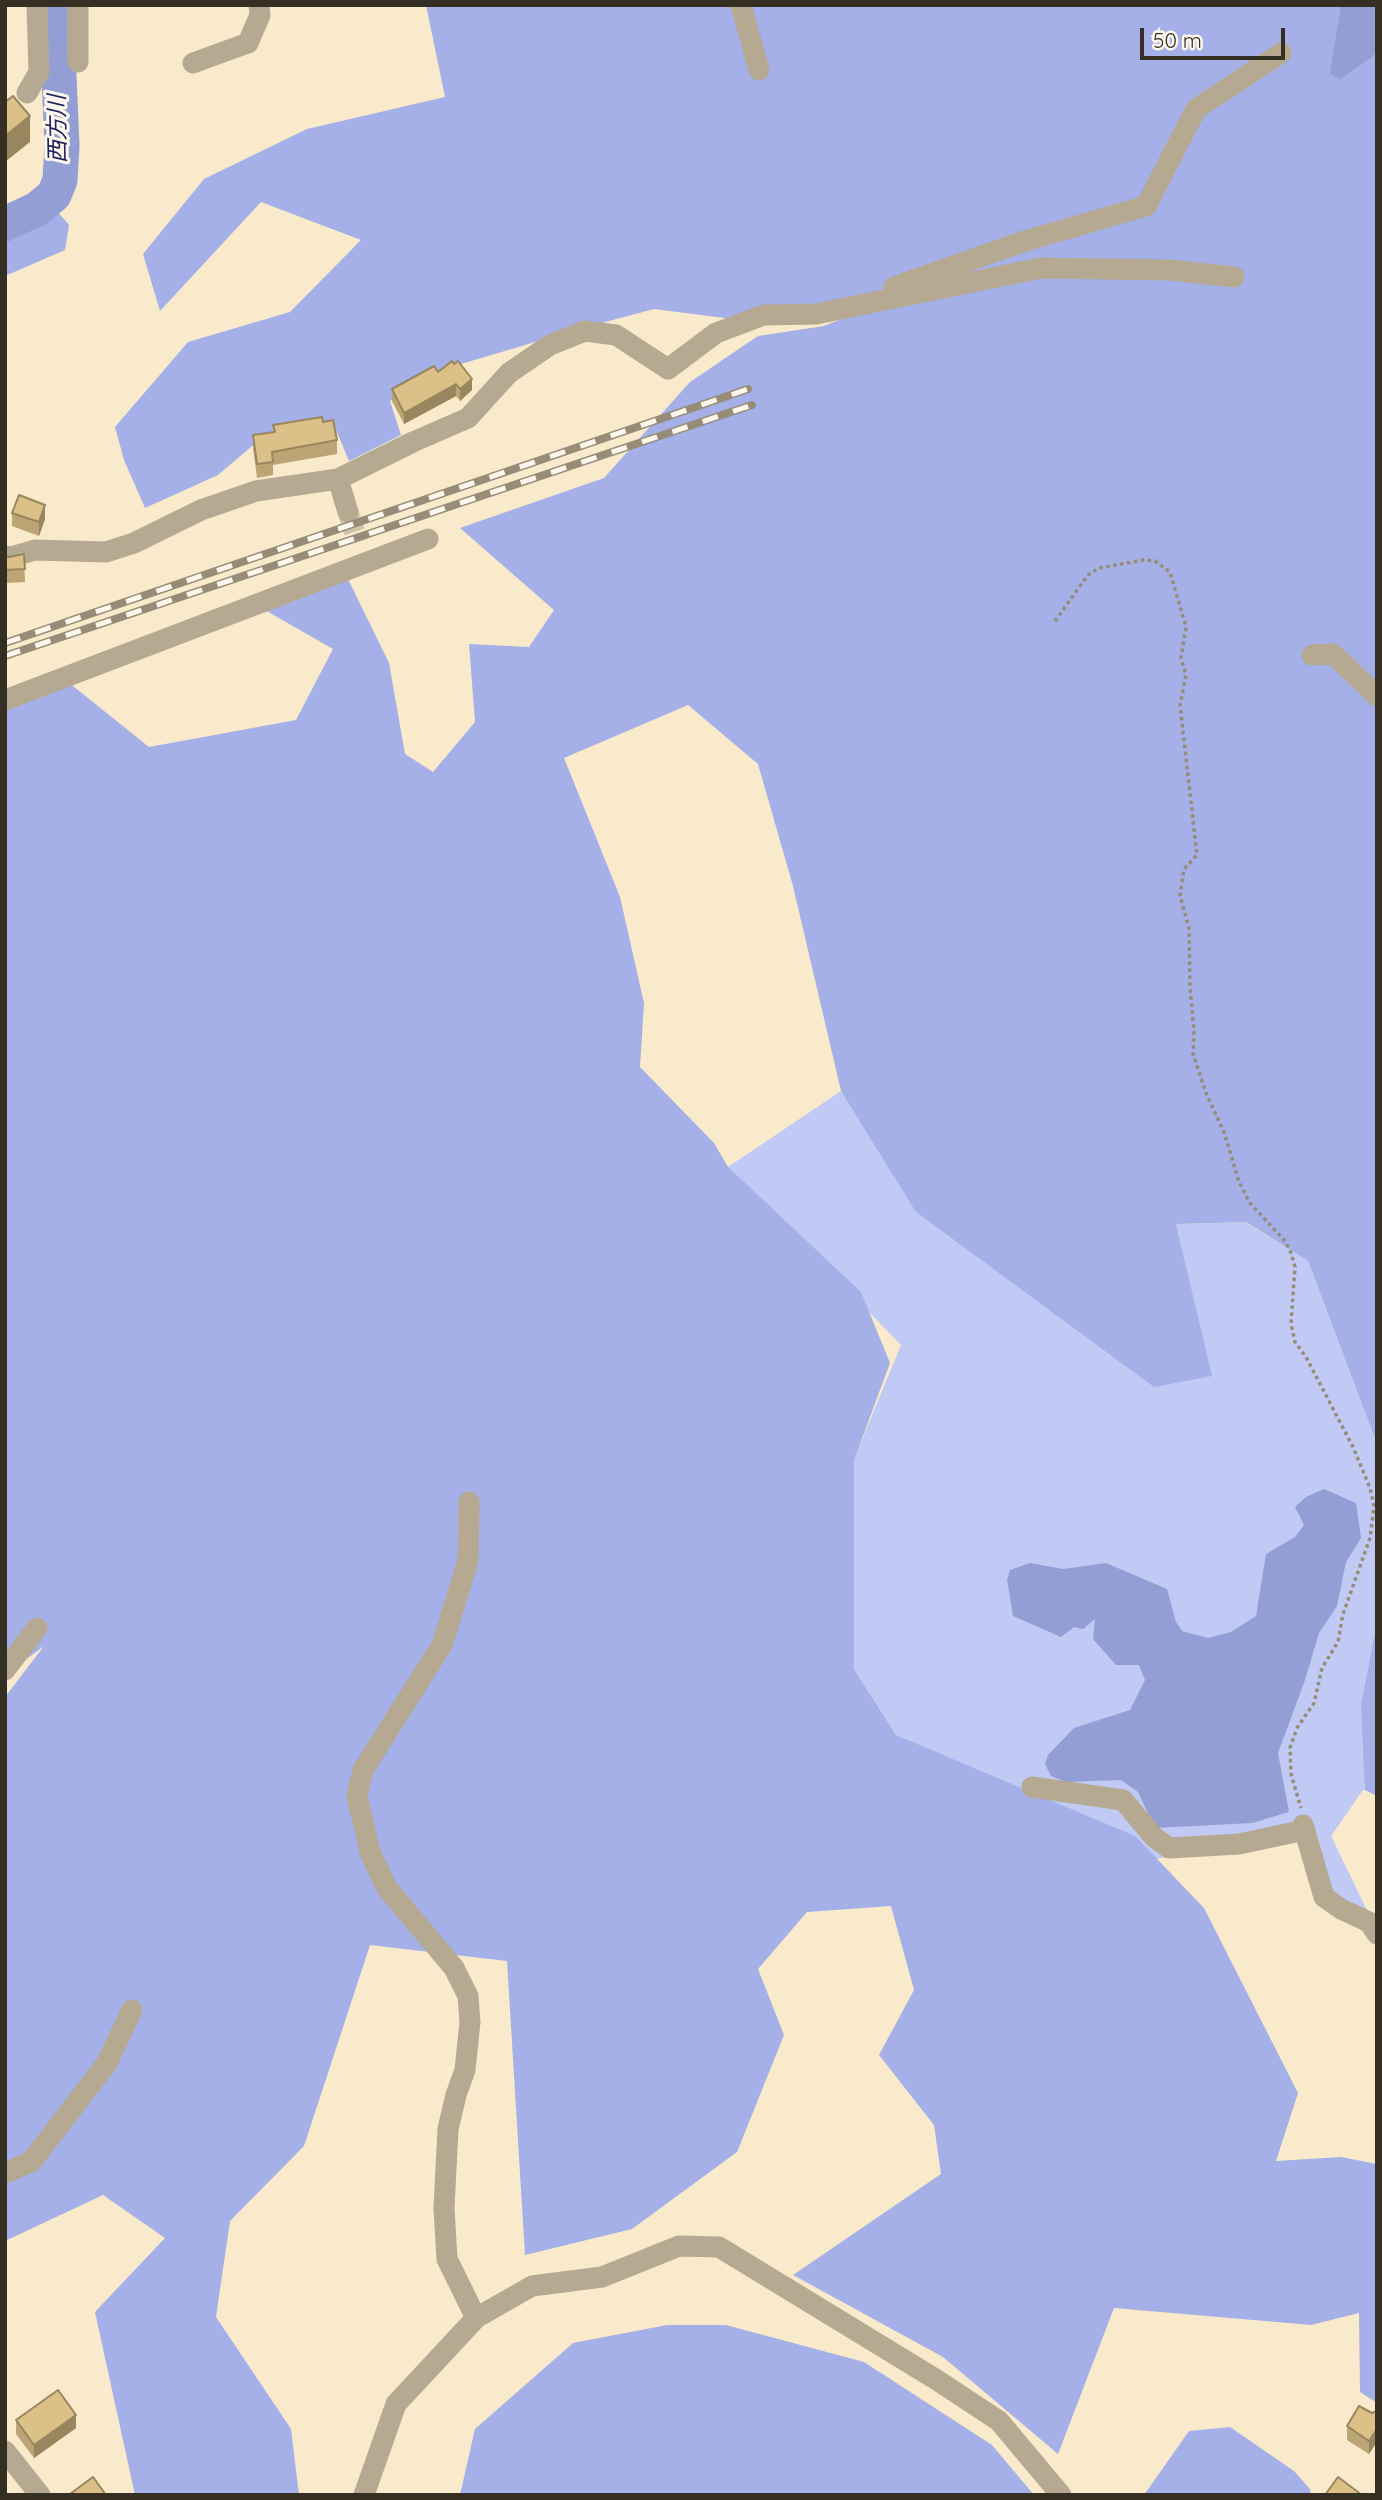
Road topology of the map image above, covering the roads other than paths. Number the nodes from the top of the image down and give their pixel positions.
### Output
1 (37, 5) edge
2 (78, 5) edge
3 (259, 5) edge
4 (741, 5) edge
5 (1281, 53) dead end
6 (78, 62) dead end
7 (193, 63) dead end
8 (759, 70) dead end
9 (27, 93) dead end
10 (1234, 277) dead end
11 (816, 314) junction
12 (338, 478) junction
13 (348, 512) tunnel mouth
14 (428, 539) dead end
15 (5, 556) edge
16 (1312, 655) dead end
17 (1377, 696) edge
18 (5, 700) edge
19 (469, 1502) dead end
20 (37, 1628) dead end
21 (5, 1670) edge
22 (1032, 1787) dead end
23 (1377, 1934) edge
24 (132, 2010) dead end
25 (5, 2173) edge
26 (476, 2318) junction
27 (6, 2450) edge
28 (40, 2495) edge
29 (364, 2495) edge
30 (1061, 2495) edge

1 - 9 street
2 - 6 street
3 - 7 street
4 - 8 street
5 - 11 street
10 - 11 street
11 - 12 street
12 - 13 street
12 - 15 street
14 - 18 street
16 - 17 street
19 - 26 street
20 - 21 street
22 - 23 street
24 - 25 street
26 - 29 street
26 - 30 street
27 - 28 street

